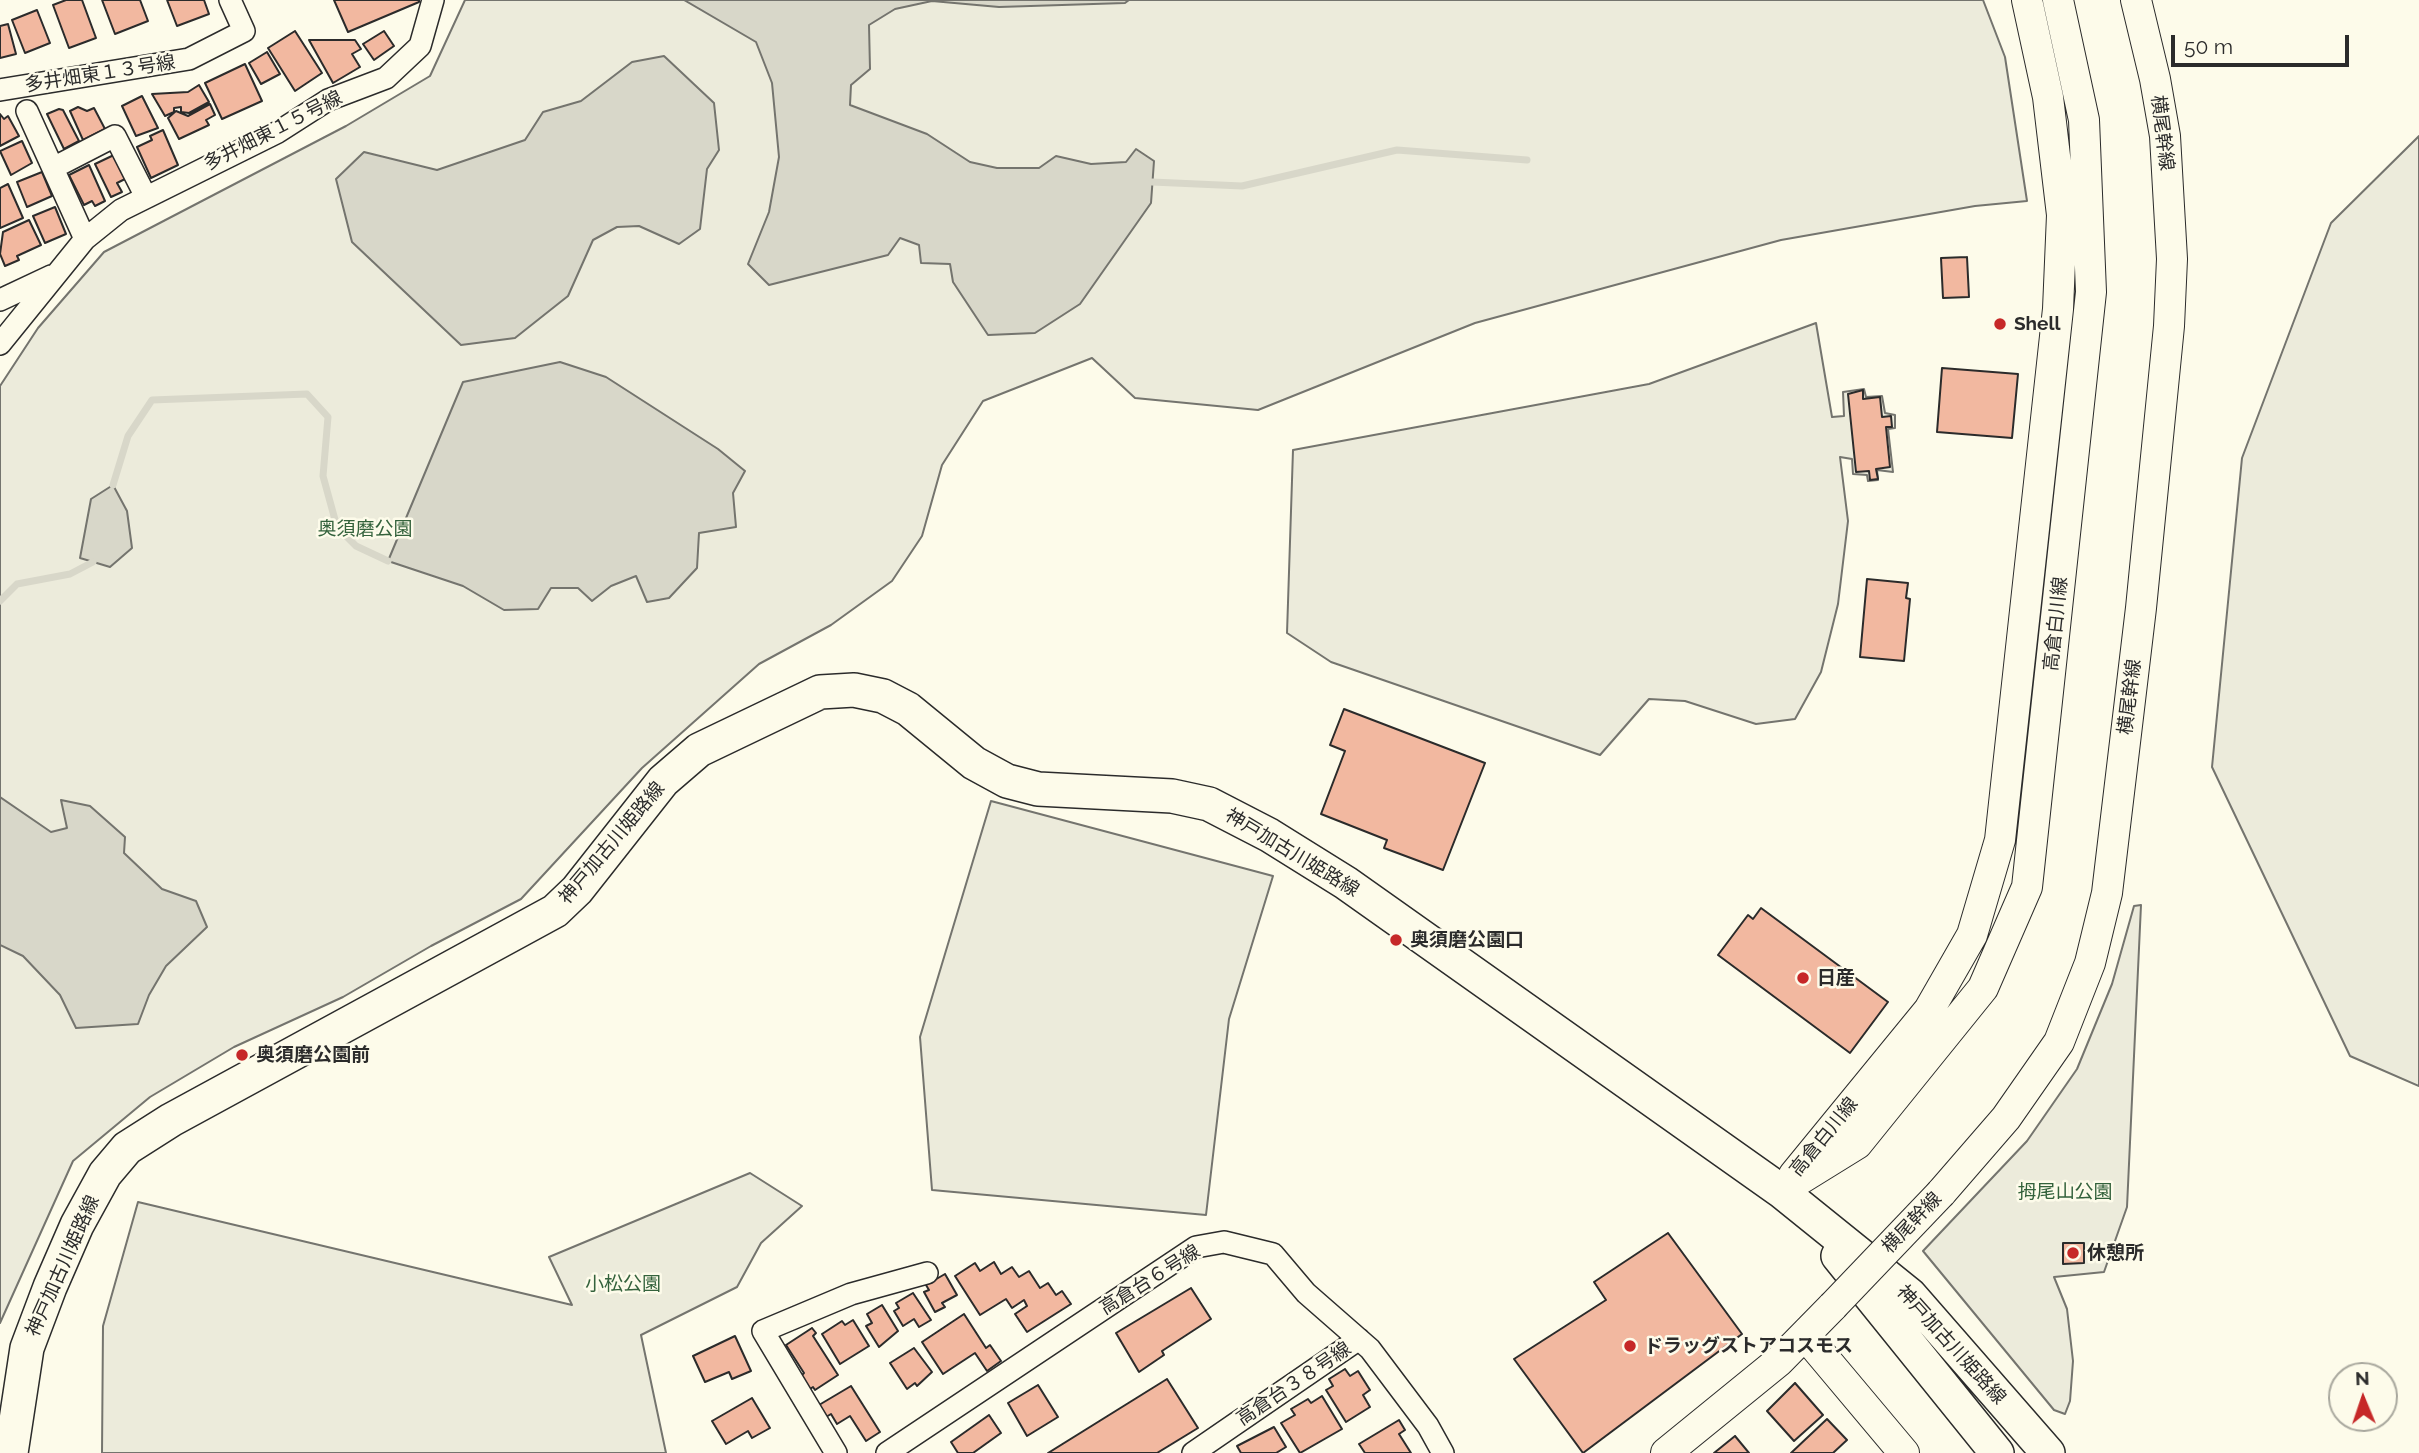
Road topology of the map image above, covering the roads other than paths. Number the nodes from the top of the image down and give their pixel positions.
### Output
1 (230, 0) edge
2 (433, 0) edge
3 (2027, 0) edge
4 (2058, 0) edge
5 (2136, 0) edge
6 (0, 90) edge
7 (27, 111) dead end
8 (52, 168) junction
9 (146, 197) junction
10 (85, 240) junction
11 (56, 274) junction
12 (0, 300) edge
13 (0, 344) edge
14 (1781, 1191) junction
15 (927, 1273) dead end
16 (1805, 1335) junction
17 (1360, 1339) junction
18 (11, 1453) edge
19 (836, 1453) edge
20 (887, 1453) edge
21 (1193, 1453) edge
22 (1443, 1453) edge
23 (1666, 1453) edge
24 (1904, 1453) edge
25 (1997, 1453) edge
26 (2048, 1453) edge

1 - 6 street, 多井畑東１３号線
2 - 9 street, 多井畑東１５号線
3 - 14 street, 高倉白川線
4 - 14 street, 高倉白川線
5 - 16 street, 横尾幹線, bridge
7 - 8 street
8 - 9 street
8 - 10 street
9 - 10 street, 多井畑東１５号線
10 - 11 street, 多井畑東１５号線
11 - 12 street
11 - 13 street, 多井畑東１５号線
14 - 18 main road, 神戸加古川姫路線
14 - 25 main road, 神戸加古川姫路線
14 - 26 main road, 神戸加古川姫路線
15 - 19 street
16 - 23 street, 横尾幹線
16 - 24 street
17 - 20 street, 高倉台６号線
17 - 21 street, 高倉台３８号線
17 - 22 street, 高倉台６号線

